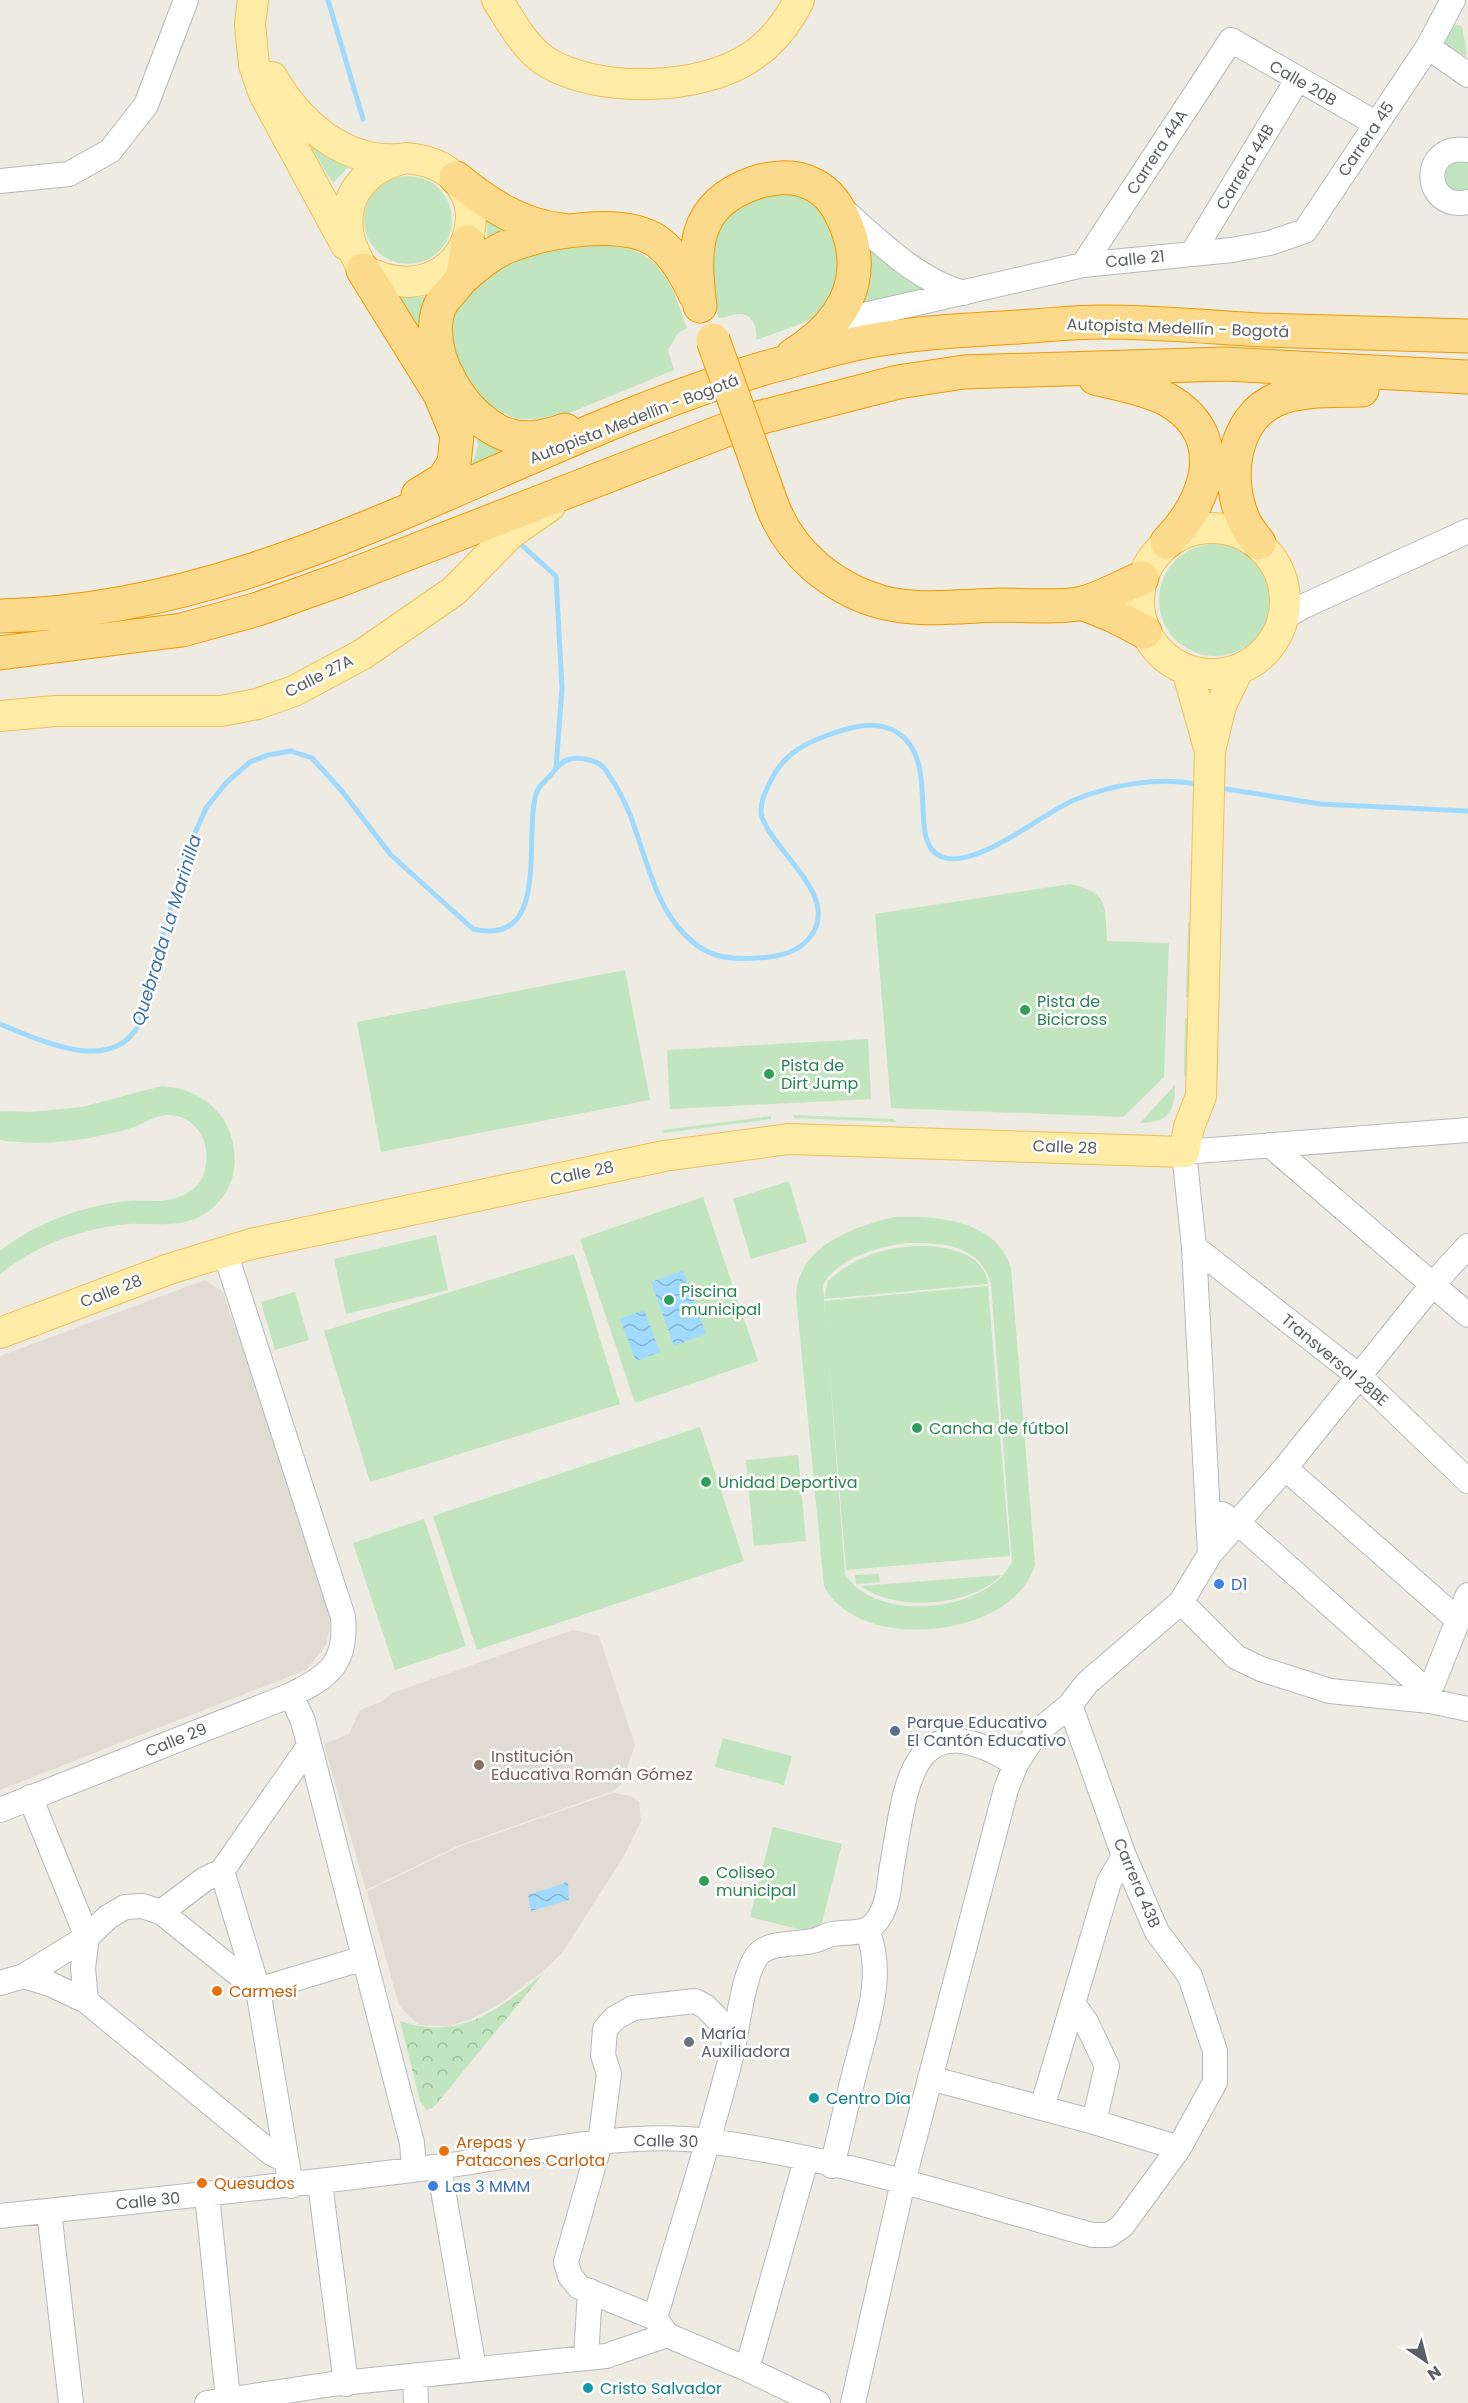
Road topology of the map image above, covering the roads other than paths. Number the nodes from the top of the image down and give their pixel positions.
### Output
1 (186, 0) edge
2 (497, 0) edge
3 (799, 0) edge
4 (1453, 0) edge
5 (1464, 0) edge
6 (251, 12) edge
7 (1468, 12) edge
8 (1231, 40) joint
9 (1428, 48) junction
10 (1468, 75) edge
11 (1298, 80) junction
12 (1377, 124) junction
13 (1468, 149) edge
14 (406, 158) junction
15 (456, 178) junction
16 (0, 181) edge
17 (1468, 202) edge
18 (836, 204) junction
19 (575, 231) junction
20 (1305, 231) joint
21 (1192, 254) junction
22 (464, 263) junction
23 (1083, 265) junction
24 (363, 270) junction
25 (966, 293) junction
26 (700, 306) junction
27 (1468, 336) edge
28 (817, 340) junction
29 (777, 365) junction
30 (1058, 369) junction
31 (1468, 378) edge
32 (639, 413) junction
33 (581, 484) junction
34 (367, 528) junction
35 (1468, 531) edge
36 (1167, 542) junction
37 (1259, 543) junction
38 (1142, 578) junction
39 (1082, 603) junction
40 (0, 616) edge
41 (1284, 617) junction
42 (1145, 632) junction
43 (0, 653) edge
44 (1187, 670) junction
45 (1238, 670) junction
46 (0, 716) edge
47 (1210, 761) junction
48 (1468, 1130) edge
49 (1270, 1145) junction
50 (1184, 1152) junction
51 (1468, 1246) edge
52 (1194, 1247) junction
53 (225, 1252) junction
54 (1433, 1284) junction
55 (1468, 1315) edge
56 (0, 1333) edge
57 (1360, 1377) junction
58 (1285, 1468) junction
59 (1468, 1480) edge
60 (1204, 1487) junction
61 (1236, 1523) junction
62 (1209, 1554) junction
63 (1468, 1596) edge
64 (1182, 1602) junction
65 (1458, 1620) junction
66 (291, 1695) junction
67 (1428, 1696) junction
68 (1070, 1705) junction
69 (1468, 1709) edge
70 (309, 1746) junction
71 (1016, 1764) junction
72 (30, 1797) junction
73 (0, 1810) edge
74 (1124, 1856) junction
75 (222, 1871) junction
76 (161, 1912) junction
77 (867, 1930) junction
78 (87, 1937) junction
79 (364, 1958) junction
80 (24, 1976) junction
81 (0, 1983) edge
82 (258, 1990) junction
83 (86, 2001) junction
84 (1074, 2005) junction
85 (735, 2037) junction
86 (930, 2078) junction
87 (1042, 2108) junction
88 (1094, 2122) junction
89 (707, 2141) junction
90 (600, 2143) junction
91 (1179, 2148) junction
92 (285, 2160) junction
93 (806, 2160) junction
94 (832, 2166) junction
95 (439, 2167) junction
96 (414, 2168) junction
97 (903, 2182) junction
98 (320, 2183) junction
99 (291, 2186) junction
100 (207, 2194) junction
101 (49, 2211) junction
102 (0, 2216) edge
103 (1109, 2235) joint
104 (590, 2291) junction
105 (661, 2327) junction
106 (586, 2358) junction
107 (474, 2368) junction
108 (747, 2369) junction
109 (415, 2376) junction
110 (335, 2390) edge
111 (217, 2401) edge
112 (71, 2403) edge
113 (416, 2403) edge
114 (818, 2403) edge
115 (853, 2403) edge

1 - 16 street
2 - 3 main road
4 - 9 street, Carrera 45
5 - 7 street
6 - 14 main road
6 - 24 main road
8 - 11 street, Calle 20B
8 - 23 street, Carrera 44A
9 - 10 street
9 - 12 street, Carrera 45
11 - 12 street, Calle 20B
11 - 21 street, Carrera 44B
12 - 20 street, Carrera 45
13 - 17 street
14 - 15 main road
14 - 24 main road
15 - 19 highway
15 - 22 main road
18 - 25 street
18 - 26 highway
18 - 28 highway
19 - 22 highway
19 - 26 highway
20 - 21 street, Calle 21
21 - 23 street, Calle 21
22 - 24 main road
22 - 32 highway
23 - 25 street, Calle 21
24 - 34 highway
25 - 28 street, Calle 21
26 - 39 highway, bridge
27 - 29 highway, Autopista Medellín - Bogotá
28 - 29 highway
29 - 32 highway, Autopista Medellín - Bogotá
30 - 31 highway, Autopista Medellín - Bogotá
30 - 33 highway, Autopista Medellín - Bogotá
30 - 36 highway
31 - 37 highway
32 - 34 highway, Autopista Medellín - Bogotá
33 - 43 highway, Autopista Medellín - Bogotá
33 - 46 main road, Calle 27A
34 - 40 highway, Autopista Medellín - Bogotá
35 - 41 street
36 - 37 main road
36 - 38 main road
37 - 41 main road
38 - 39 highway
38 - 42 main road
39 - 42 highway
41 - 45 main road
42 - 44 main road
44 - 45 main road
44 - 47 main road
45 - 47 main road
47 - 50 main road
48 - 49 street
49 - 50 street
49 - 54 street
50 - 52 street
50 - 53 main road, Calle 28
51 - 54 street
52 - 57 street, Transversal 28BE
52 - 60 street
53 - 56 main road, Calle 28
53 - 66 street, Calle 29
54 - 55 street
54 - 57 street
57 - 58 street
57 - 59 street, Transversal 28BE
58 - 61 street
58 - 65 street
60 - 61 street
60 - 62 street
61 - 62 street
61 - 67 street
62 - 64 street
63 - 65 street
64 - 67 street
64 - 68 street
65 - 67 street
66 - 70 street
66 - 72 street, Calle 29
67 - 69 street
68 - 71 street
68 - 74 street, Carrera 43B
70 - 75 street
70 - 79 street
71 - 77 street
71 - 86 street
72 - 73 street, Calle 29
72 - 78 street
74 - 84 street
74 - 91 street, Carrera 43B
75 - 76 street
75 - 82 street
76 - 78 street
76 - 82 street
77 - 85 street
77 - 94 street
78 - 80 street
78 - 83 street
79 - 82 street
79 - 96 street
80 - 81 street
80 - 83 street
82 - 92 street
83 - 92 street
84 - 87 street
84 - 88 street
85 - 89 street
85 - 90 street
86 - 87 street
86 - 97 street
87 - 88 street
88 - 91 street
89 - 90 street, Calle 30
89 - 93 street, Calle 30
89 - 105 street
90 - 95 street, Calle 30
90 - 104 street
91 - 103 street, Carrera 43B
92 - 99 street
93 - 94 street, Calle 30
93 - 108 street
94 - 97 street, Calle 30
95 - 96 street, Calle 30
95 - 107 street
96 - 98 street, Calle 30
97 - 103 street, Calle 30
97 - 115 street
98 - 99 street, Calle 30
98 - 110 street
99 - 100 street, Calle 30
100 - 101 street, Calle 30
100 - 111 street
101 - 102 street, Calle 30
101 - 112 street
104 - 105 street
104 - 106 street
105 - 106 street
105 - 108 street
106 - 107 street
107 - 109 street
108 - 114 street
109 - 110 street
109 - 113 street
110 - 111 street

